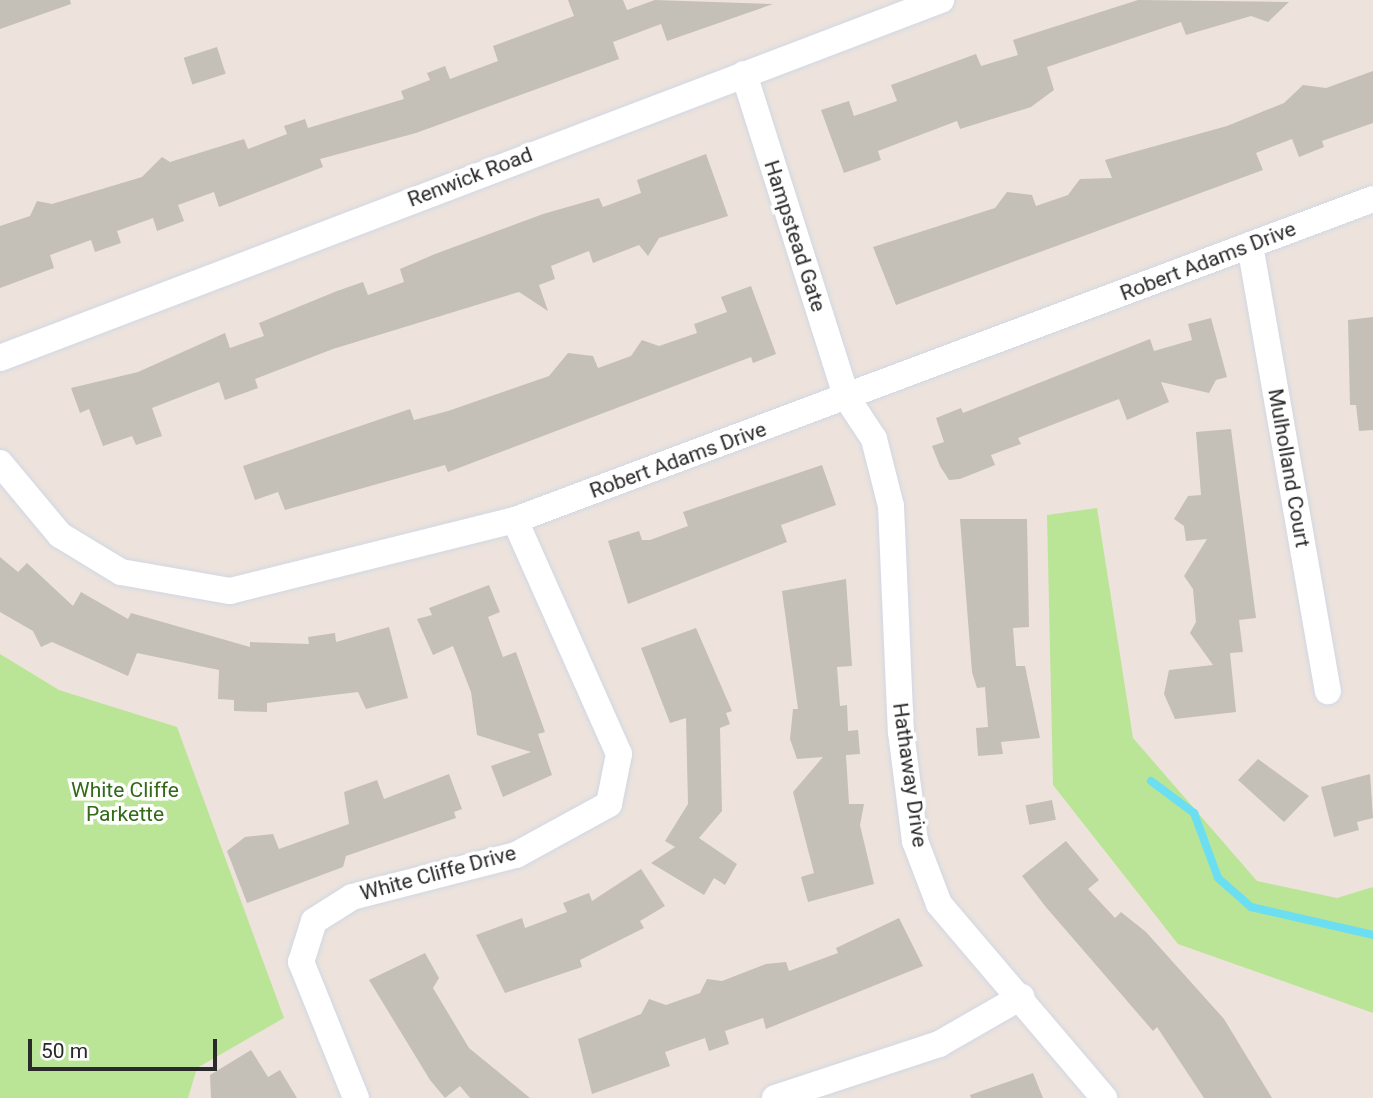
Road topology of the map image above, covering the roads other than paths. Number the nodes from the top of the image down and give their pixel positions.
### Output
1 (942, 0) edge
2 (744, 74) junction
3 (1373, 199) edge
4 (1250, 245) junction
5 (0, 358) edge
6 (847, 398) junction
7 (0, 463) edge
8 (515, 520) junction
9 (1328, 691) dead end
10 (1021, 997) junction
11 (356, 1098) edge
12 (775, 1098) edge
13 (1104, 1098) edge

1 - 2 street, Renwick Road
2 - 5 street, Renwick Road
2 - 6 street, Hampstead Gate
3 - 4 street, Robert Adams Drive
4 - 6 street, Robert Adams Drive
4 - 9 street, Mulholland Court
6 - 8 street, Robert Adams Drive
6 - 10 street, Hathaway Drive
7 - 8 street, Robert Adams Drive
8 - 11 street, White Cliffe Drive
10 - 12 street
10 - 13 street, Hathaway Drive

